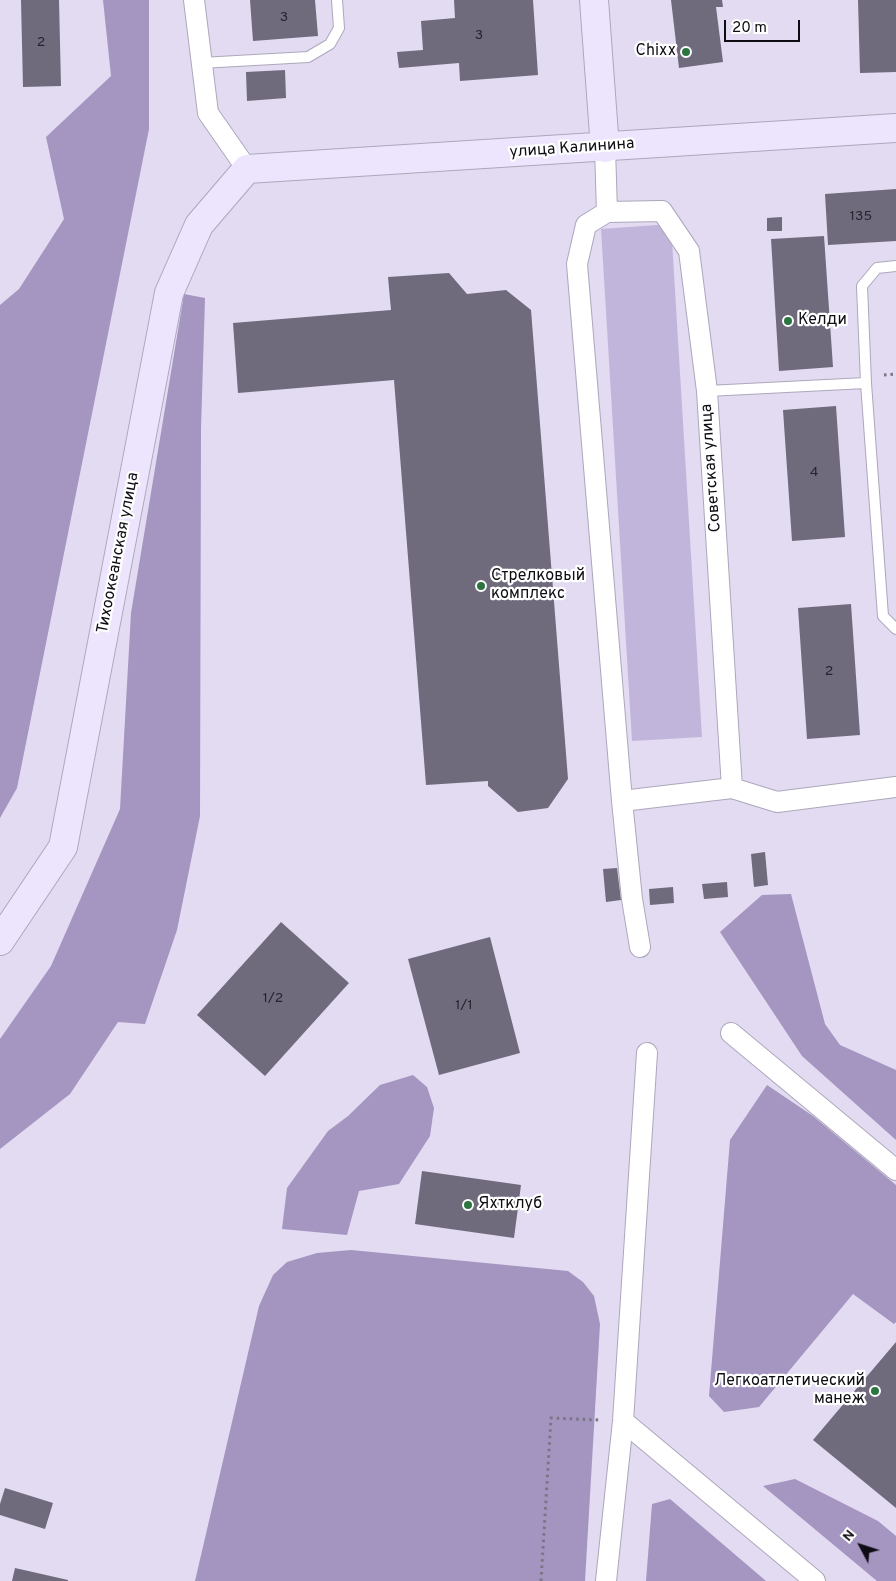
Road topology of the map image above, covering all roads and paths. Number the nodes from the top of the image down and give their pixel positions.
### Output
1 (194, 0) edge
2 (337, 0) edge
3 (594, 0) edge
4 (201, 63) junction
5 (896, 128) edge
6 (604, 148) junction
7 (247, 169) junction
8 (607, 212) junction
9 (896, 266) edge
10 (866, 383) junction
11 (707, 390) junction
12 (896, 629) edge
13 (896, 787) edge
14 (732, 788) junction
15 (622, 801) junction
16 (0, 941) edge
17 (640, 947) dead end
18 (731, 1033) dead end
19 (646, 1053) dead end
20 (896, 1170) edge
21 (623, 1421) junction
22 (541, 1581) edge
23 (606, 1581) edge
24 (815, 1581) edge

1 - 4 street
2 - 4 lane
3 - 6 main road
4 - 7 street
5 - 6 main road, улица Калинина
6 - 7 main road, улица Калинина
6 - 8 street
7 - 16 main road, Тихоокеанская улица
8 - 11 street, Советская улица
8 - 15 street
9 - 10 lane
10 - 11 lane
10 - 12 lane
11 - 14 street, Советская улица
13 - 14 street
14 - 15 street
15 - 17 street
18 - 20 street
19 - 21 street
21 - 22 path
21 - 23 street
21 - 24 street

